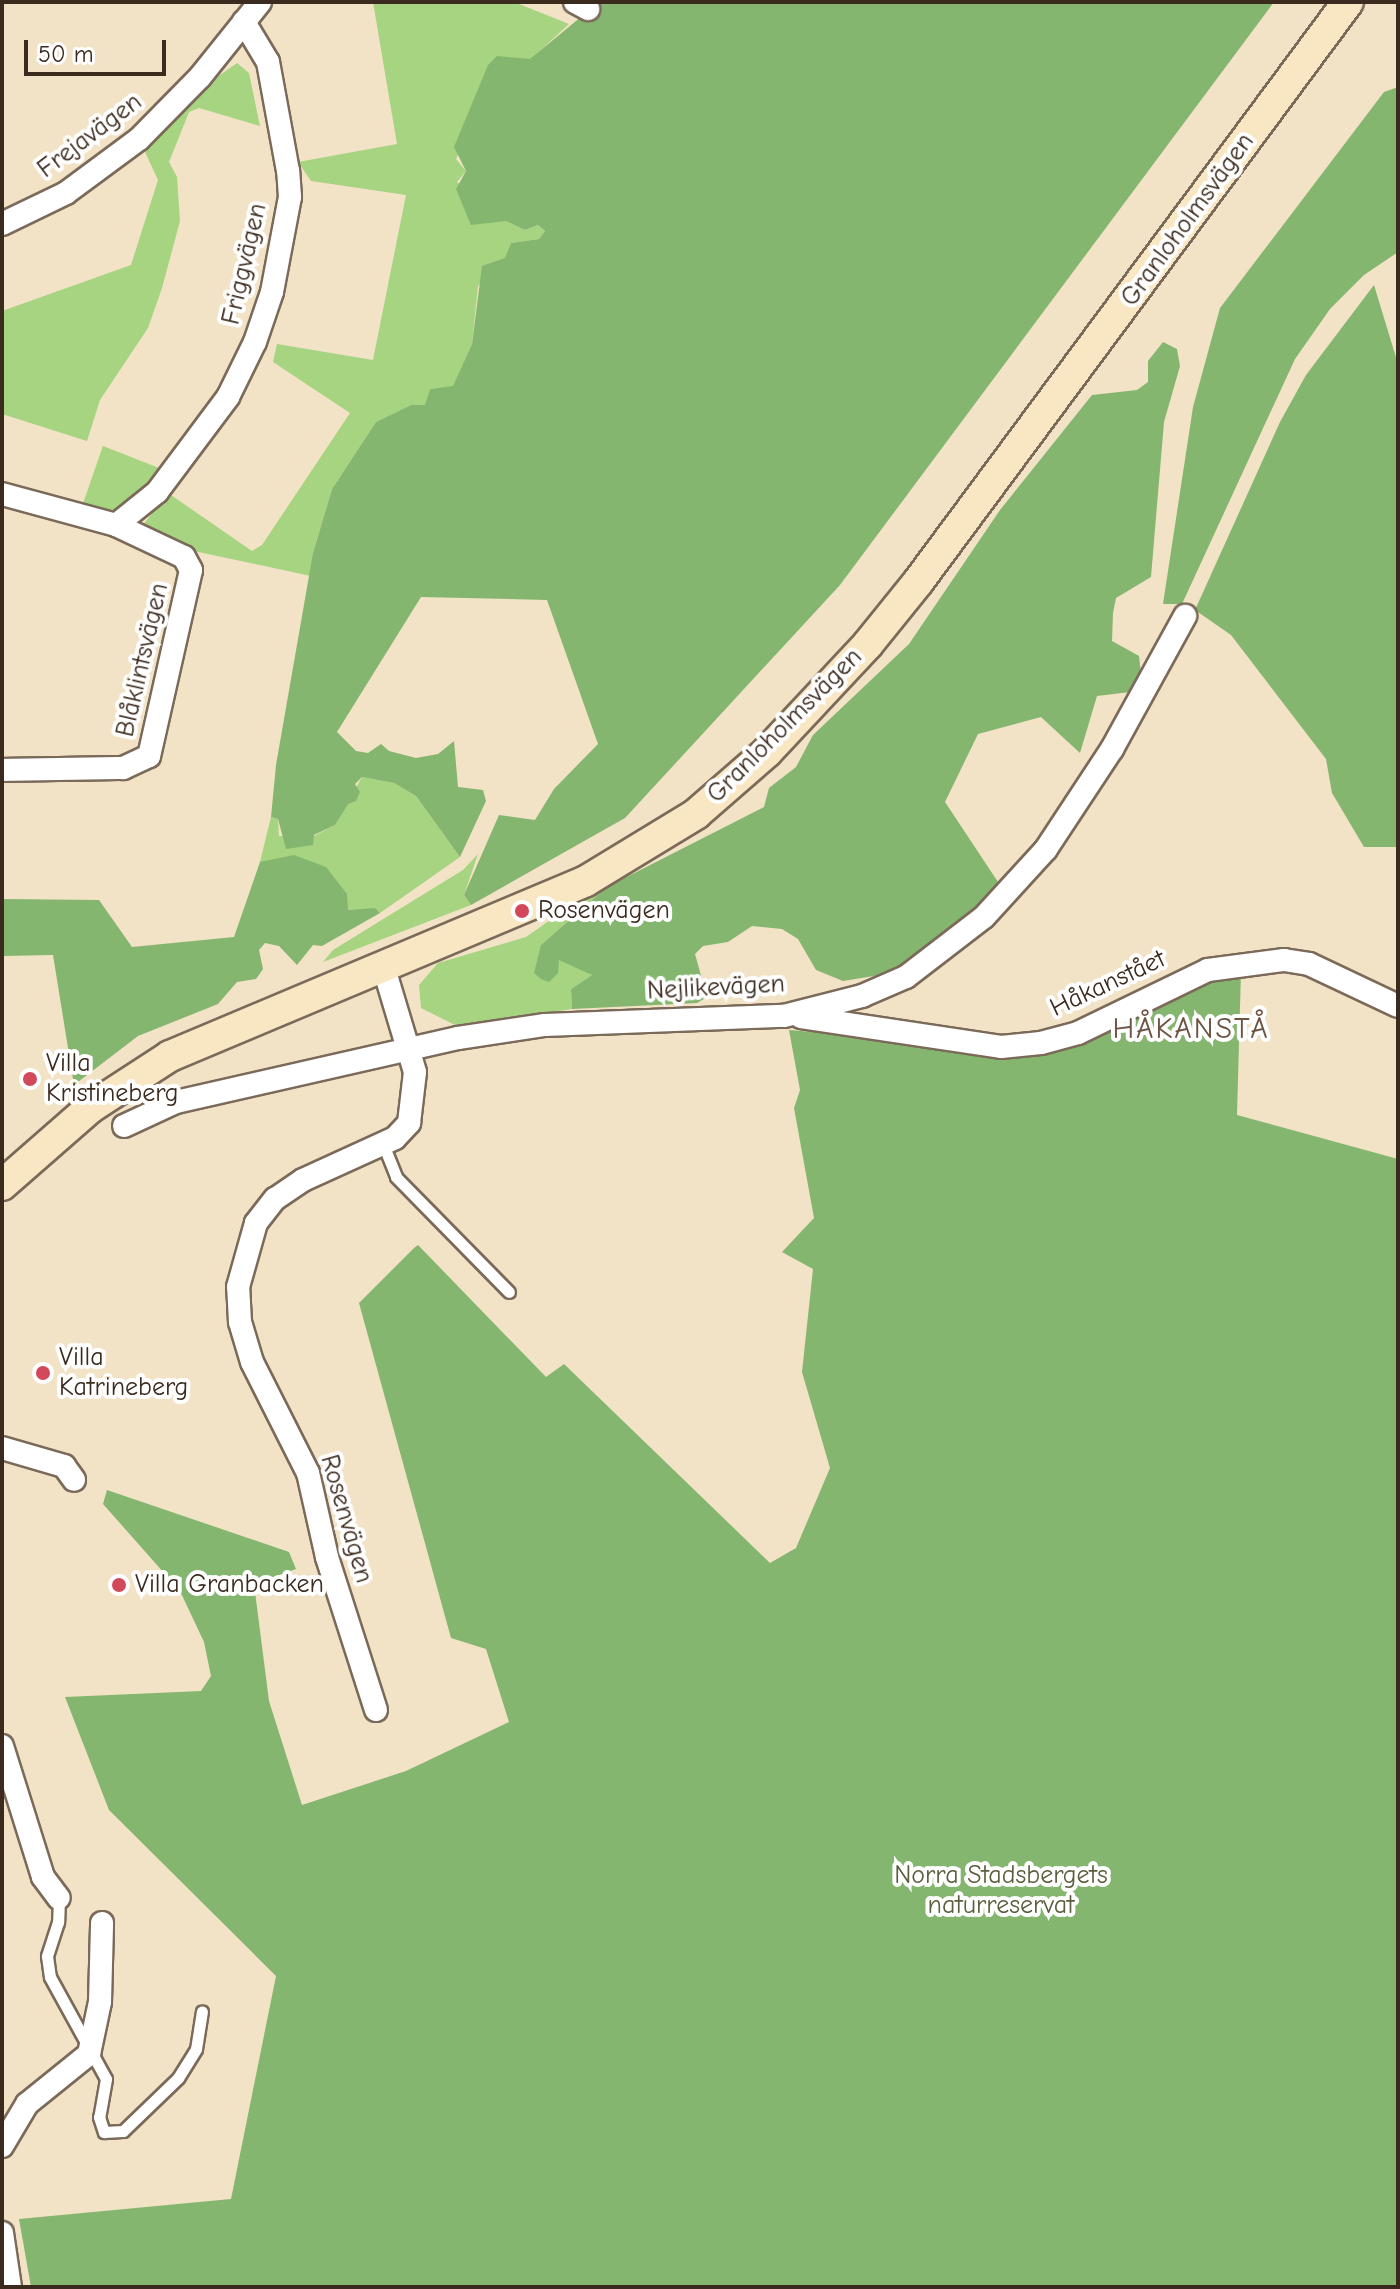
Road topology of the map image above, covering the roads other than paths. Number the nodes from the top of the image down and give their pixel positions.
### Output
1 (260, 2) edge
2 (1348, 2) edge
3 (244, 22) junction
4 (2, 224) edge
5 (2, 494) edge
6 (116, 525) junction
7 (1185, 616) dead end
8 (2, 770) edge
9 (383, 965) junction
10 (1398, 1006) edge
11 (784, 1016) junction
12 (409, 1050) junction
13 (124, 1126) dead end
14 (383, 1144) junction
15 (2, 1185) edge
16 (509, 1292) dead end
17 (2, 1448) edge
18 (74, 1480) dead end
19 (376, 1710) dead end
20 (2, 1746) edge
21 (59, 1898) joint
22 (102, 1923) dead end
23 (202, 2011) dead end
24 (89, 2054) junction
25 (2, 2146) edge
26 (2, 2233) edge
27 (10, 2287) edge

1 - 3 street, Frejavägen
2 - 9 street, Granloholmsvägen
3 - 4 street, Frejavägen
3 - 6 street, Friggvägen
5 - 6 street, Blåklintsvägen
6 - 8 street, Blåklintsvägen
7 - 11 street, Nejlikevägen
9 - 12 street, Rosenvägen
9 - 15 street, Granloholmsvägen
10 - 11 street, Håkanstået
11 - 12 street, Nejlikevägen
12 - 13 street, Nejlikevägen
12 - 14 street, Rosenvägen
14 - 16 lane
14 - 19 street, Rosenvägen
17 - 18 street
20 - 21 street
21 - 24 lane
22 - 24 street
23 - 24 lane
24 - 25 street
26 - 27 street

